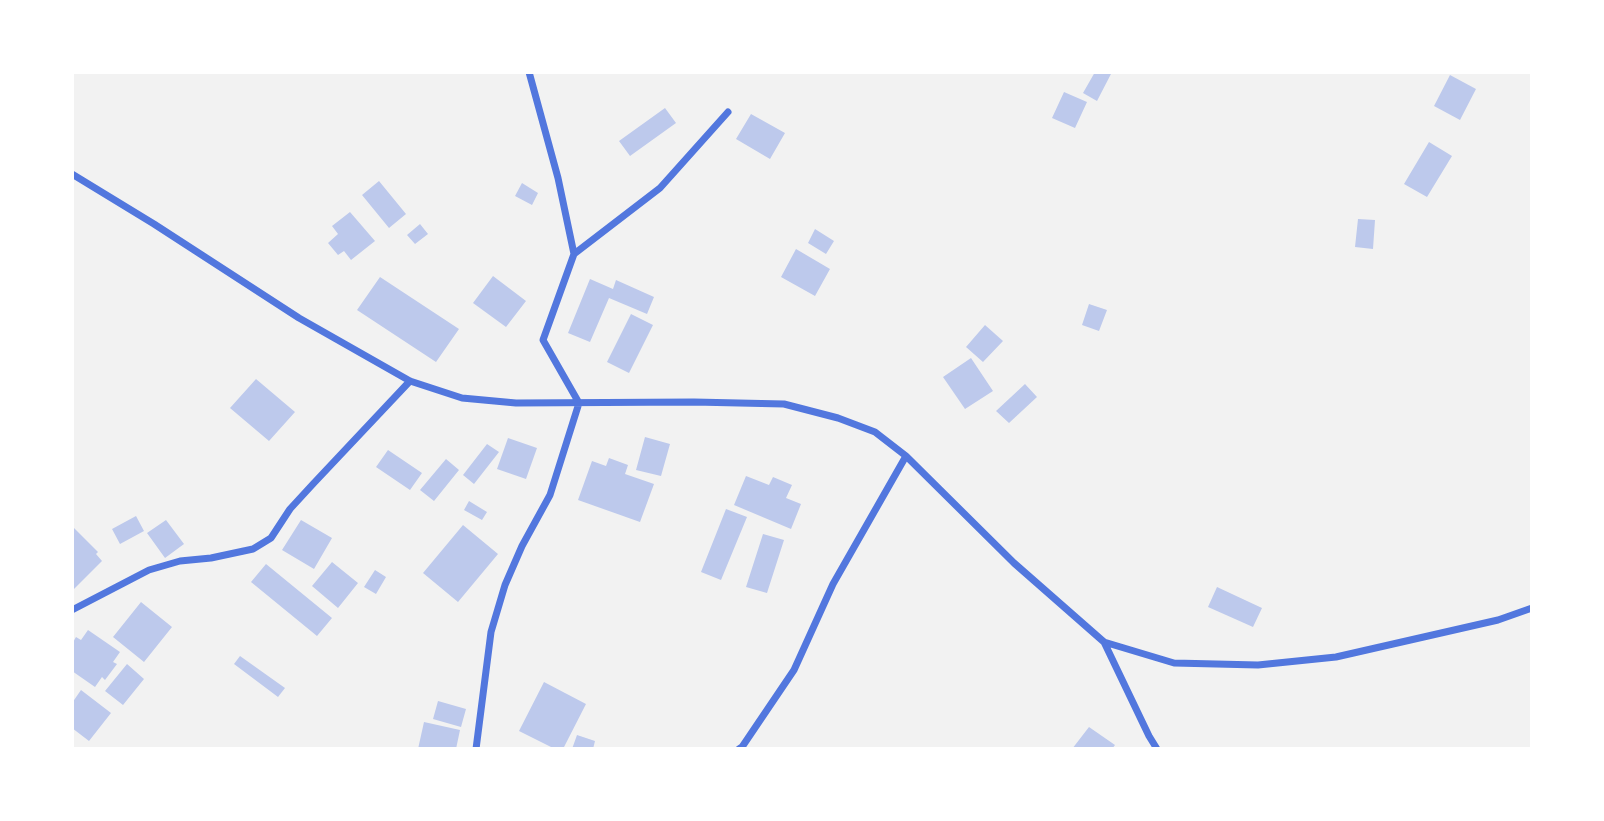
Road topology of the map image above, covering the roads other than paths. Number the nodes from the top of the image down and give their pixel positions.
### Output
1 (529, 72) edge
2 (729, 112) dead end
3 (72, 174) edge
4 (574, 254) junction
5 (410, 381) junction
6 (579, 403) junction
7 (906, 456) junction
8 (1532, 608) edge
9 (72, 610) edge
10 (1104, 642) junction
11 (476, 749) edge
12 (739, 749) edge
13 (1157, 749) edge

1 - 4 street
2 - 4 street
3 - 5 street
4 - 6 street
5 - 6 street
5 - 9 street
6 - 7 street
6 - 11 street
7 - 10 street
7 - 12 street
8 - 10 street
10 - 13 street

